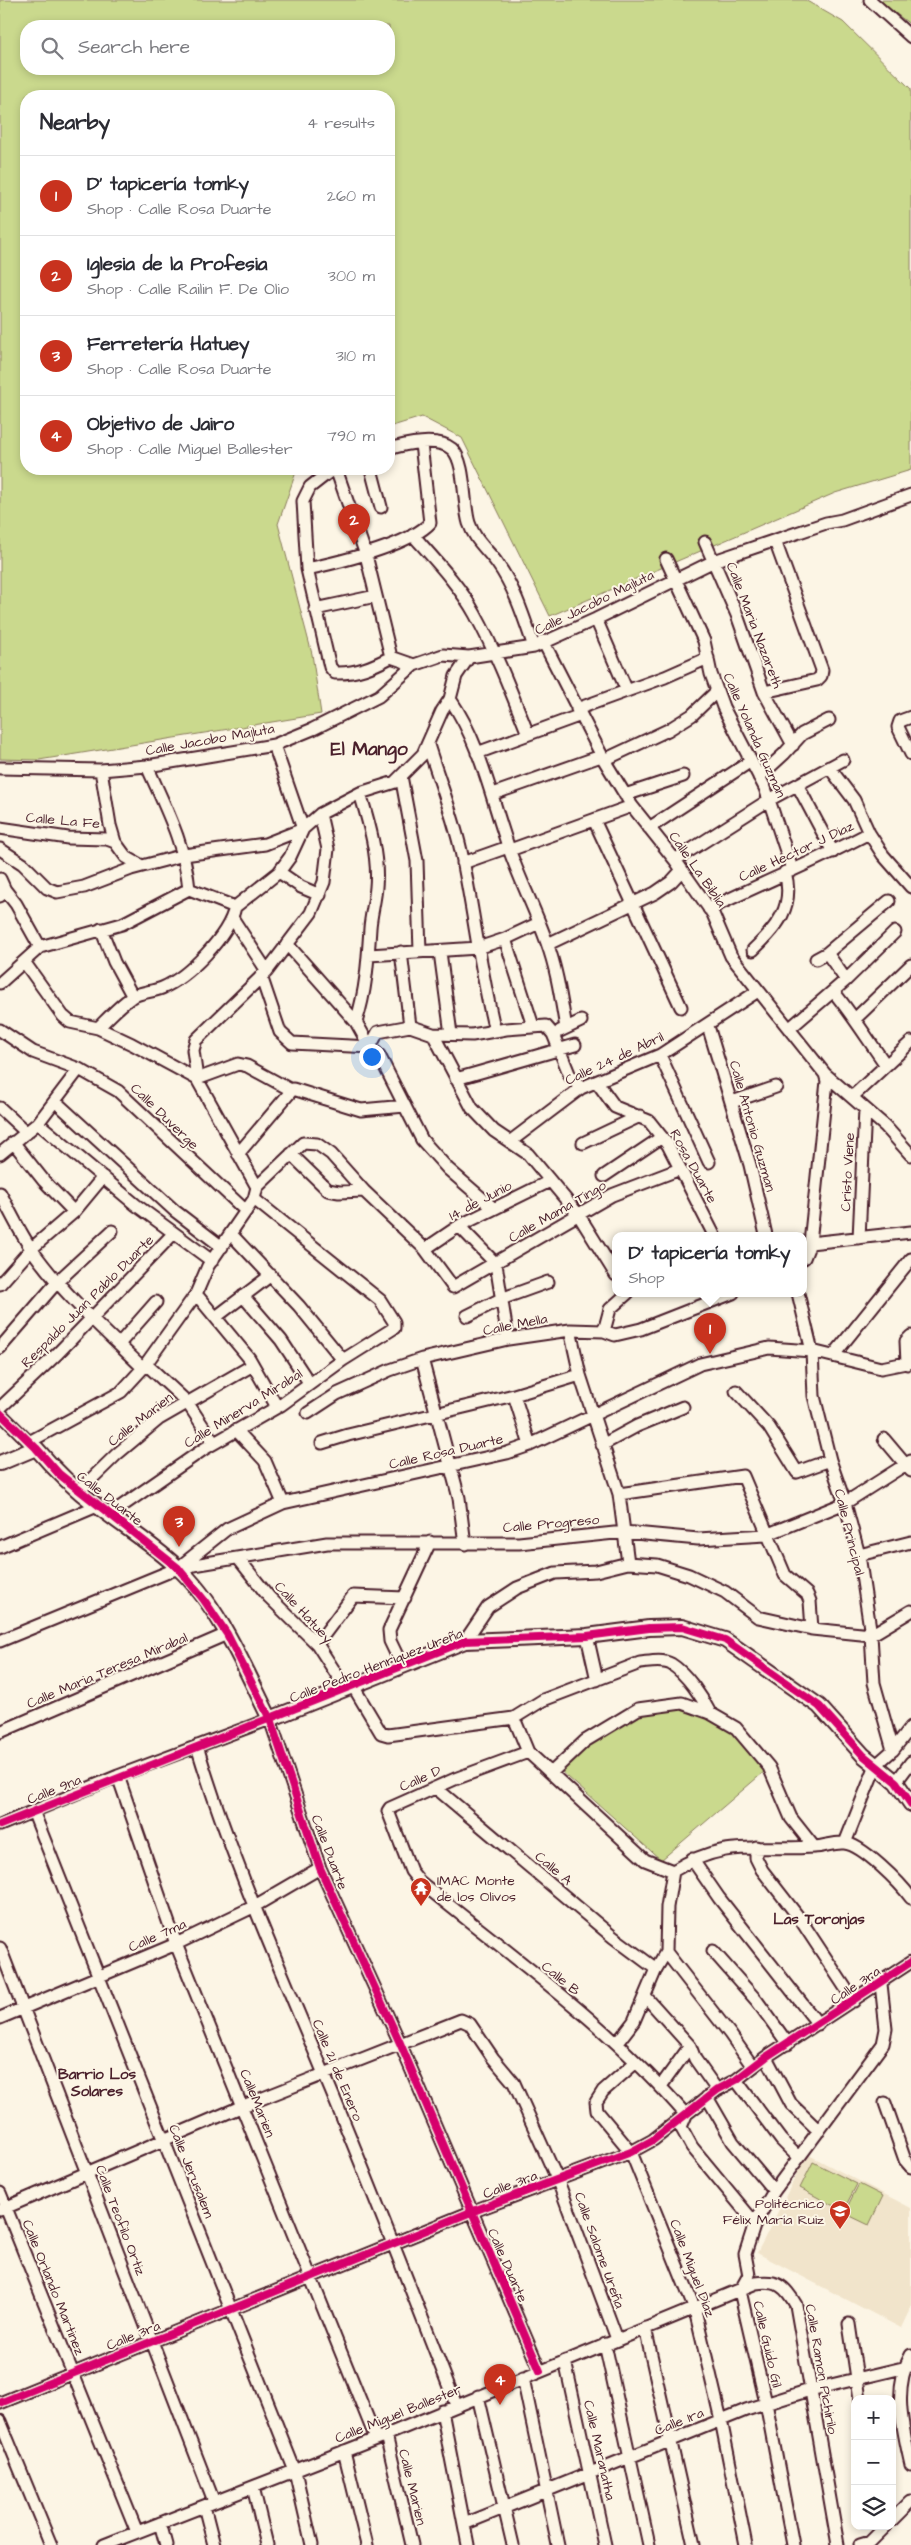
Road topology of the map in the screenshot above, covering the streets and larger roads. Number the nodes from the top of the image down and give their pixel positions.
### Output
1 (870, 0) edge
2 (911, 37) edge
3 (421, 444) junction
4 (395, 448) edge
5 (327, 475) edge
6 (337, 475) edge
7 (373, 475) edge
8 (911, 497) edge
9 (381, 507) dead end
10 (413, 534) junction
11 (774, 541) junction
12 (705, 542) dead end
13 (366, 555) junction
14 (666, 559) dead end
15 (714, 561) junction
16 (308, 569) junction
17 (674, 580) junction
18 (376, 596) junction
19 (315, 609) junction
20 (596, 619) junction
21 (539, 644) junction
22 (495, 654) junction
23 (391, 657) junction
24 (469, 657) junction
25 (708, 658) junction
26 (414, 665) junction
27 (627, 691) junction
28 (716, 692) junction
29 (764, 692) junction
30 (450, 699) junction
31 (579, 712) junction
32 (911, 717) edge
33 (829, 720) dead end
34 (528, 734) junction
35 (274, 745) junction
36 (428, 745) junction
37 (793, 745) junction
38 (477, 753) junction
39 (911, 754) edge
40 (602, 758) junction
41 (843, 760) dead end
42 (750, 761) junction
43 (147, 766) junction
44 (829, 767) junction
45 (0, 768) edge
46 (101, 770) junction
47 (401, 776) junction
48 (682, 776) dead end
49 (759, 777) junction
50 (798, 786) junction
51 (360, 794) junction
52 (493, 794) junction
53 (625, 795) junction
54 (769, 800) junction
55 (632, 806) junction
56 (320, 814) junction
57 (594, 820) junction
58 (650, 828) junction
59 (3, 829) edge
60 (303, 829) junction
61 (869, 833) junction
62 (115, 842) junction
63 (509, 849) junction
64 (0, 850) edge
65 (833, 852) junction
66 (184, 855) junction
67 (463, 863) junction
68 (679, 865) junction
69 (142, 866) junction
70 (788, 871) junction
71 (279, 872) junction
72 (906, 873) edge
73 (1, 886) edge
74 (911, 887) edge
75 (189, 889) junction
76 (320, 895) junction
77 (889, 900) dead end
78 (632, 904) junction
79 (709, 909) junction
80 (234, 913) junction
81 (539, 923) junction
82 (101, 929) junction
83 (895, 932) dead end
84 (505, 939) junction
85 (287, 944) junction
86 (548, 944) junction
87 (40, 947) junction
88 (478, 948) junction
89 (753, 950) dead end
90 (401, 952) junction
91 (420, 952) junction
92 (440, 952) junction
93 (828, 953) junction
94 (369, 955) junction
95 (816, 959) dead end
96 (25, 963) junction
97 (911, 965) edge
98 (264, 974) junction
99 (846, 980) junction
100 (0, 983) edge
101 (758, 989) junction
102 (833, 991) junction
103 (133, 996) junction
104 (680, 1007) dead end
105 (856, 1018) junction
106 (356, 1022) junction
107 (581, 1022) dead end
108 (410, 1026) junction
109 (533, 1026) junction
110 (708, 1026) junction
111 (98, 1028) junction
112 (566, 1028) junction
113 (790, 1029) junction
114 (0, 1030) edge
115 (495, 1031) junction
116 (433, 1034) junction
117 (451, 1034) junction
118 (554, 1034) junction
119 (911, 1042) edge
120 (575, 1045) dead end
121 (370, 1047) junction
122 (559, 1049) junction
123 (660, 1055) junction
124 (886, 1065) junction
125 (80, 1069) junction
126 (825, 1074) junction
127 (197, 1079) junction
128 (456, 1079) junction
129 (597, 1082) junction
130 (776, 1087) dead end
131 (581, 1088) junction
132 (291, 1090) junction
133 (852, 1097) junction
134 (56, 1102) junction
135 (732, 1102) junction
136 (405, 1106) junction
137 (0, 1108) edge
138 (865, 1109) junction
139 (640, 1116) junction
140 (38, 1123) junction
141 (27, 1133) junction
142 (662, 1137) junction
143 (511, 1141) junction
144 (13, 1142) junction
145 (583, 1143) dead end
146 (0, 1154) edge
147 (238, 1154) junction
148 (291, 1154) junction
149 (911, 1155) edge
150 (709, 1162) dead end
151 (680, 1169) junction
152 (604, 1176) dead end
153 (103, 1177) junction
154 (550, 1180) junction
155 (257, 1187) junction
156 (364, 1191) junction
157 (0, 1193) edge
158 (254, 1199) junction
159 (493, 1208) junction
160 (246, 1211) junction
161 (74, 1212) junction
162 (578, 1214) junction
163 (460, 1226) junction
164 (112, 1231) dead end
165 (712, 1232) edge
166 (765, 1232) edge
167 (911, 1232) edge
168 (174, 1234) junction
169 (231, 1234) junction
170 (860, 1238) junction
171 (810, 1243) junction
172 (222, 1247) junction
173 (31, 1249) junction
174 (425, 1249) junction
175 (807, 1250) edge
176 (911, 1259) edge
177 (212, 1261) junction
178 (496, 1264) junction
179 (612, 1269) edge
180 (270, 1274) junction
181 (58, 1281) junction
182 (548, 1282) dead end
183 (0, 1284) edge
184 (196, 1294) junction
185 (243, 1296) junction
186 (624, 1297) edge
187 (724, 1297) edge
188 (799, 1297) edge
189 (501, 1299) junction
190 (156, 1302) dead end
191 (467, 1316) dead end
192 (216, 1317) junction
193 (92, 1318) junction
194 (570, 1330) junction
195 (604, 1331) junction
196 (911, 1336) edge
197 (508, 1339) junction
198 (119, 1344) junction
199 (0, 1348) edge
200 (812, 1351) junction
201 (833, 1356) junction
202 (422, 1359) junction
203 (343, 1360) junction
204 (909, 1363) edge
205 (253, 1365) junction
206 (145, 1366) junction
207 (580, 1375) junction
208 (310, 1384) junction
209 (736, 1391) dead end
210 (514, 1395) junction
211 (187, 1402) junction
212 (277, 1407) junction
213 (683, 1407) dead end
214 (0, 1408) edge
215 (0, 1413) edge
216 (308, 1413) dead end
217 (436, 1413) junction
218 (593, 1413) junction
219 (236, 1430) junction
220 (884, 1439) dead end
221 (214, 1443) junction
222 (322, 1444) dead end
223 (32, 1445) junction
224 (530, 1445) junction
225 (602, 1445) junction
226 (830, 1460) junction
227 (0, 1463) edge
228 (451, 1465) junction
229 (909, 1466) edge
230 (78, 1492) junction
231 (619, 1494) junction
232 (283, 1503) junction
233 (845, 1503) junction
234 (97, 1506) junction
235 (109, 1515) junction
236 (624, 1532) junction
237 (766, 1535) junction
238 (430, 1542) junction
239 (911, 1542) edge
240 (465, 1544) junction
241 (0, 1547) edge
242 (859, 1555) junction
243 (238, 1558) junction
244 (628, 1563) junction
245 (178, 1568) junction
246 (405, 1598) junction
247 (911, 1611) edge
248 (812, 1629) junction
249 (227, 1634) junction
250 (871, 1635) junction
251 (587, 1636) junction
252 (465, 1641) junction
253 (0, 1642) edge
254 (317, 1644) junction
255 (402, 1666) junction
256 (597, 1680) junction
257 (350, 1687) junction
258 (710, 1713) junction
259 (514, 1718) junction
260 (270, 1719) junction
261 (911, 1728) edge
262 (0, 1732) edge
263 (197, 1746) junction
264 (893, 1750) junction
265 (528, 1752) junction
266 (911, 1762) edge
267 (876, 1765) junction
268 (551, 1773) junction
269 (118, 1776) junction
270 (896, 1782) junction
271 (436, 1788) junction
272 (911, 1804) edge
273 (33, 1811) junction
274 (0, 1825) edge
275 (845, 1842) junction
276 (756, 1847) junction
277 (814, 1848) junction
278 (692, 1859) junction
279 (320, 1868) junction
280 (412, 1871) joint
281 (673, 1871) junction
282 (911, 1898) edge
283 (253, 1907) junction
284 (176, 1944) junction
285 (0, 1948) edge
286 (713, 1951) dead end
287 (666, 1952) junction
288 (911, 1962) edge
289 (656, 1969) junction
290 (99, 1977) junction
291 (881, 1984) junction
292 (645, 1996) junction
293 (854, 2001) junction
294 (23, 2009) junction
295 (0, 2018) edge
296 (818, 2024) junction
297 (400, 2042) junction
298 (617, 2042) junction
299 (788, 2044) junction
300 (690, 2046) junction
301 (766, 2057) junction
302 (636, 2062) junction
303 (754, 2067) junction
304 (324, 2073) junction
305 (736, 2080) junction
306 (661, 2086) junction
307 (712, 2094) junction
308 (885, 2103) dead end
309 (243, 2106) junction
310 (686, 2115) junction
311 (819, 2131) junction
312 (164, 2140) junction
313 (631, 2152) junction
314 (798, 2157) junction
315 (908, 2164) edge
316 (87, 2174) junction
317 (558, 2181) junction
318 (774, 2191) junction
319 (0, 2193) edge
320 (3, 2209) edge
321 (471, 2212) junction
322 (756, 2223) junction
323 (394, 2244) junction
324 (312, 2276) junction
325 (787, 2289) joint
326 (740, 2290) junction
327 (231, 2309) junction
328 (695, 2310) junction
329 (849, 2324) dead end
330 (645, 2328) junction
331 (617, 2339) junction
332 (152, 2341) junction
333 (605, 2344) junction
334 (911, 2355) edge
335 (564, 2361) junction
336 (908, 2366) edge
337 (540, 2371) junction
338 (72, 2373) junction
339 (523, 2378) junction
340 (857, 2378) junction
341 (810, 2390) junction
342 (859, 2395) edge
343 (478, 2396) junction
344 (0, 2403) edge
345 (766, 2403) junction
346 (456, 2405) junction
347 (442, 2411) junction
348 (722, 2420) junction
349 (0, 2421) edge
350 (381, 2437) junction
351 (672, 2440) junction
352 (344, 2452) junction
353 (629, 2458) junction
354 (911, 2465) edge
355 (295, 2471) junction
356 (590, 2475) junction
357 (253, 2487) junction
358 (547, 2492) junction
359 (911, 2501) edge
360 (209, 2504) junction
361 (504, 2510) junction
362 (896, 2516) edge
363 (160, 2523) junction
364 (464, 2524) junction
365 (881, 2530) edge
366 (137, 2532) junction
367 (119, 2542) edge
368 (51, 2545) edge
369 (104, 2545) edge
370 (166, 2545) edge
371 (214, 2545) edge
372 (267, 2545) edge
373 (312, 2545) edge
374 (367, 2545) edge
375 (412, 2545) edge
376 (468, 2545) edge
377 (513, 2545) edge
378 (558, 2545) edge
379 (605, 2545) edge
380 (649, 2545) edge
381 (694, 2545) edge
382 (746, 2545) edge
383 (793, 2545) edge
384 (838, 2545) edge
385 (860, 2545) edge

1 - 2 street
3 - 4 street, Calle La Biblia
3 - 10 street
3 - 21 street, Calle La Biblia
5 - 16 street
6 - 13 street
7 - 9 street
8 - 11 street, Calle Jacobo Majluta
10 - 13 street
10 - 22 street
11 - 15 street, Calle Jacobo Majluta
11 - 29 street
12 - 15 street, Calle Maria Nazareth
13 - 16 street
13 - 18 street
14 - 17 street, Calle Yolanda Guzman
15 - 17 street, Calle Jacobo Majluta
15 - 29 street, Calle Maria Nazareth
16 - 19 street
17 - 20 street, Calle Jacobo Majluta
17 - 25 street, Calle Yolanda Guzman
18 - 19 street
18 - 23 street
19 - 23 street
20 - 21 street, Calle Jacobo Majluta
20 - 27 street
21 - 22 street, Calle Jacobo Majluta
21 - 31 street, Calle La Biblia
22 - 24 street, Calle Jacobo Majluta
22 - 34 street
23 - 26 street
24 - 26 street, Calle Jacobo Majluta
24 - 30 street
25 - 27 street
25 - 28 street, Calle Yolanda Guzman
26 - 35 street, Calle Jacobo Majluta
27 - 31 street
28 - 40 street
28 - 42 street, Calle Yolanda Guzman
29 - 37 street, Calle Maria Nazareth
30 - 36 street
30 - 38 street
31 - 34 street
31 - 40 street, Calle La Biblia
32 - 39 street
33 - 37 street
34 - 38 street
35 - 43 street, Calle Jacobo Majluta
35 - 60 street
36 - 47 street
36 - 67 street
37 - 49 street
38 - 52 street
40 - 52 street
40 - 53 street, Calle La Biblia
41 - 44 street
42 - 49 street, Calle Yolanda Guzman
42 - 58 street
43 - 46 street, Calle Jacobo Majluta
43 - 66 street
44 - 50 street
44 - 61 street
45 - 46 street, Calle Jacobo Majluta
46 - 62 street
47 - 51 street
47 - 91 street
48 - 53 street
49 - 54 street, Calle Yolanda Guzman
50 - 54 street
50 - 65 street
51 - 56 street
51 - 94 street
52 - 63 street
53 - 55 street, Calle La Biblia
54 - 68 street
54 - 70 street, Calle Yolanda Guzman
55 - 57 street
55 - 58 street, Calle La Biblia
56 - 60 street
56 - 76 street
57 - 63 street
57 - 78 street
58 - 68 street, Calle La Biblia
59 - 62 street, Calle La Fe
59 - 64 street
60 - 66 street
60 - 71 street
61 - 65 street, Calle Hector J Diaz
61 - 72 street
62 - 69 street, Calle La Fe
63 - 67 street
63 - 81 street
64 - 69 street
65 - 70 street, Calle Hector J Diaz
66 - 69 street
66 - 75 street
67 - 88 street
68 - 78 street
68 - 79 street, Calle La Biblia
70 - 79 street, Calle Hector J Diaz
70 - 89 street, Calle Yolanda Guzman
71 - 76 street
71 - 80 street
72 - 74 street
73 - 87 street
75 - 80 street
75 - 82 street
76 - 85 street
77 - 93 street
78 - 86 street
78 - 104 street
79 - 101 street, Calle La Biblia
80 - 98 street
80 - 103 street
81 - 84 street
81 - 86 street
82 - 87 street
82 - 103 street
83 - 99 street
84 - 88 street
84 - 109 street
85 - 98 street
85 - 106 street
86 - 112 street
87 - 96 street
88 - 92 street
88 - 115 street
90 - 91 street
90 - 94 street
90 - 108 street
91 - 92 street
92 - 117 street
93 - 95 street
93 - 99 street
94 - 106 street
96 - 100 street
96 - 111 street
97 - 105 street
98 - 121 street
98 - 127 street
99 - 102 street
101 - 110 street, Calle 24 de Abril
101 - 113 street, Calle La Biblia
102 - 105 street
102 - 113 street
103 - 111 street
105 - 124 street
106 - 121 street
107 - 112 street
108 - 116 street
108 - 121 street
109 - 115 street
109 - 118 street
110 - 123 street, Calle 24 de Abril
110 - 135 street, Calle Antonio Guzman
111 - 127 street
112 - 118 street
113 - 126 street, Calle La Biblia
114 - 125 street, Calle Duverge
115 - 117 street
116 - 117 street
116 - 128 street
118 - 122 street
119 - 124 street
120 - 122 street
121 - 136 street
122 - 128 street
122 - 131 street
123 - 129 street, Calle 24 de Abril
123 - 150 street
124 - 133 street
125 - 134 street
125 - 160 street, Calle Duverge
126 - 133 street, Calle La Biblia
126 - 171 street
127 - 132 street
127 - 147 street
128 - 143 street
129 - 131 street, Calle 24 de Abril
129 - 139 street, Rosa Duarte
130 - 135 street
131 - 143 street, Calle 24 de Abril
132 - 136 street
132 - 147 street
133 - 138 street, Calle La Biblia
134 - 140 street
134 - 172 street
135 - 166 street, Calle Antonio Guzman
136 - 159 street
137 - 141 street
138 - 149 street, Calle La Biblia
138 - 170 street, Cristo Viene
139 - 142 street, Rosa Duarte
139 - 145 street
140 - 141 street
140 - 153 street
141 - 144 street
142 - 151 street, Rosa Duarte
142 - 152 street
143 - 154 street
144 - 146 street
144 - 161 street
147 - 155 street
148 - 155 street
148 - 156 street
148 - 156 street
151 - 162 street, Calle Mama Tingo
151 - 165 street, Rosa Duarte
153 - 161 street
153 - 168 street
154 - 159 street, 14 de Junio
154 - 162 street
155 - 158 street
156 - 174 street
157 - 173 street
158 - 160 street
158 - 203 street, Calle Minerva Mirabal
159 - 163 street, 14 de Junio
160 - 169 street
161 - 173 street
162 - 178 street, Calle Mama Tingo
162 - 179 street
163 - 174 street, 14 de Junio
163 - 178 street
164 - 181 street
167 - 170 street
168 - 177 street
168 - 193 street, Respaldo Juan Pablo Duarte
169 - 172 street
169 - 180 street
170 - 171 street
171 - 175 street
172 - 177 street
173 - 181 street
173 - 183 street
174 - 178 street, Calle Mama Tingo
176 - 201 street
177 - 184 street
178 - 189 street
180 - 185 street
180 - 203 street
181 - 193 street
181 - 199 street
182 - 189 street
184 - 192 street
184 - 206 street
185 - 192 street
185 - 208 street
186 - 195 street
187 - 195 street, Calle Mella
188 - 200 street, Calle Principal
189 - 191 street
189 - 197 street
190 - 198 street
192 - 205 street
193 - 198 street
193 - 214 street, Respaldo Juan Pablo Duarte
194 - 195 street, Calle Mella
194 - 197 street, Calle Mella
194 - 207 street
196 - 204 street
197 - 202 street, Calle Mella
198 - 206 street
200 - 201 street, Calle Rosa Duarte
200 - 218 street, Calle Rosa Duarte
200 - 226 street, Calle Principal
201 - 204 street, Calle Rosa Duarte
202 - 216 street, Calle Mella
202 - 217 street
203 - 208 street, Calle Minerva Mirabal
205 - 211 street, Calle Marien
205 - 212 street
206 - 211 street
206 - 223 street
207 - 210 street
207 - 218 street
208 - 212 street, Calle Minerva Mirabal
209 - 226 street
210 - 217 street
210 - 224 street
211 - 221 street
211 - 230 street, Calle Marien
212 - 219 street, Calle Minerva Mirabal
213 - 225 street
215 - 223 street, Calle Duarte
217 - 222 street
217 - 228 street
218 - 224 street, Calle Rosa Duarte
218 - 225 street
219 - 221 street, Calle Minerva Mirabal
219 - 232 street
220 - 229 street
221 - 235 street, Calle Minerva Mirabal
223 - 227 street
223 - 230 street, Calle Duarte
224 - 228 street, Calle Rosa Duarte
225 - 231 street
226 - 233 street, Calle Principal
228 - 232 street, Calle Rosa Duarte
228 - 240 street
229 - 233 street, Calle Progreso
230 - 234 street, Calle Duarte
231 - 236 street
231 - 237 street
232 - 245 street, Calle Rosa Duarte
233 - 237 street, Calle Progreso
233 - 242 street, Calle Principal
234 - 235 street, Calle Duarte
234 - 241 street
235 - 245 street, Calle Duarte
236 - 237 street, Calle Progreso
236 - 240 street, Calle Progreso
236 - 244 street
237 - 248 street
238 - 240 street, Calle Progreso
238 - 243 street, Calle Progreso
238 - 246 street
239 - 242 street
242 - 250 street, Calle Principal
243 - 245 street, Calle Progreso
243 - 254 street, Calle Hatuey
244 - 248 street
244 - 252 street
245 - 249 street, Calle Duarte
245 - 253 street, Calle Rosa Duarte
246 - 254 street
246 - 255 street
247 - 250 street
248 - 250 street
249 - 260 street, Calle Duarte
249 - 262 street, Calle Maria Teresa Mirabal
250 - 264 street, Calle Principal
251 - 252 street, Calle Pedro Henriquez Ureña
251 - 256 street
251 - 267 street, Calle Pedro Henriquez Ureña
252 - 255 street, Calle Pedro Henriquez Ureña
254 - 257 street, Calle Hatuey
255 - 257 street, Calle Pedro Henriquez Ureña
256 - 258 street
256 - 259 street
257 - 259 street, Calle Hatuey
257 - 260 street, Calle Pedro Henriquez Ureña
258 - 268 street
258 - 277 street
259 - 265 street
260 - 263 street, Calle Pedro Henriquez Ureña
260 - 279 street, Calle Duarte
261 - 264 street
263 - 269 street, Calle Pedro Henriquez Ureña
263 - 283 street, Calle 21 de Enero
264 - 267 street
265 - 268 street
265 - 271 street, Calle D
266 - 270 street
267 - 270 street
267 - 275 street
268 - 281 street
269 - 273 street, Calle 9na
269 - 284 street, CalleMarien
270 - 272 street
271 - 280 street, Calle D
271 - 289 street, Calle A
273 - 274 street, Calle 9na
273 - 290 street, Calle Jerusalem
275 - 277 street
275 - 282 street
276 - 277 street
276 - 278 street
276 - 293 street
278 - 281 street
278 - 296 street
279 - 283 street, Calle 7ma
279 - 297 street, Calle Duarte
280 - 298 street, Calle B
281 - 287 street
283 - 284 street, Calle 7ma
283 - 304 street, Calle 21 de Enero
284 - 290 street, Calle 7ma
284 - 309 street, CalleMarien
285 - 294 street, Calle Teofilo Ortiz
286 - 299 street
287 - 289 street
287 - 303 street
288 - 291 street, Calle 3ra
289 - 292 street
290 - 294 street, Calle 7ma
290 - 312 street, Calle Jerusalem
291 - 293 street, Calle 3ra
291 - 311 street, Calle Guido Gil
292 - 298 street
292 - 300 street
293 - 296 street, Calle 3ra
294 - 295 street, Calle 7ma
294 - 316 street, Calle Teofilo Ortiz
296 - 299 street, Calle 3ra
297 - 304 street
297 - 317 street, Calle Salome Ureña
297 - 321 street, Calle Duarte
298 - 302 street, Calle B
299 - 301 street, Calle 3ra
300 - 306 street
300 - 307 street
301 - 303 street, Calle 3ra
301 - 311 street
302 - 306 street, Calle B
302 - 313 street, Calle Miguel Díaz
303 - 305 street, Calle 3ra
304 - 309 street
304 - 323 street, Calle 21 de Enero
305 - 307 street, Calle 3ra
305 - 314 street
306 - 310 street, Calle B
307 - 310 street, Calle 3ra
307 - 318 street
308 - 315 street
309 - 312 street
309 - 324 street, CalleMarien
310 - 313 street, Calle 3ra
310 - 322 street
311 - 314 street, Calle Guido Gil
312 - 316 street
312 - 327 street, Calle Jerusalem
313 - 317 street, Calle 3ra
313 - 328 street, Calle Miguel Díaz
314 - 318 street, Calle Guido Gil
316 - 320 street
316 - 332 street, Calle Teofilo Ortiz
317 - 321 street, Calle 3ra
317 - 331 street, Calle Salome Ureña
318 - 322 street, Calle Guido Gil
319 - 320 street, Calle Orlando Martinez
320 - 338 street, Calle Orlando Martinez
321 - 323 street, Calle 3ra
321 - 337 street, Calle Duarte
322 - 326 street, Calle Guido Gil
323 - 324 street, Calle 3ra
323 - 346 street, Calle 21 de Enero
324 - 327 street, Calle 3ra
324 - 350 street, CalleMarien
325 - 326 street, Calle Miguel Ballester
325 - 341 street, Calle Ramon Pichirilo
326 - 328 street, Calle Miguel Ballester
326 - 345 street, Calle Guido Gil
327 - 332 street, Calle 3ra
327 - 355 street, Calle Jerusalem
328 - 330 street, Calle Miguel Ballester
328 - 348 street, Calle Miguel Díaz
329 - 340 street
330 - 331 street, Calle Miguel Ballester
330 - 351 street
331 - 333 street, Calle Miguel Ballester
332 - 338 street, Calle 3ra
332 - 360 street, Calle Teofilo Ortiz
333 - 335 street, Calle Miguel Ballester
333 - 353 street
334 - 336 street
335 - 337 street, Calle Miguel Ballester
335 - 356 street, Calle Maranatha
336 - 340 street, Calle 1ra
336 - 354 street
337 - 339 street, Calle Miguel Ballester
338 - 344 street, Calle 3ra
338 - 366 street, Calle Orlando Martinez
339 - 343 street, Calle Miguel Ballester
339 - 358 street
340 - 341 street, Calle 1ra
340 - 342 street
341 - 345 street, Calle 1ra
341 - 384 street, Calle Ramon Pichirilo
343 - 346 street, Calle Miguel Ballester
343 - 361 street
345 - 348 street, Calle 1ra
345 - 383 street, Calle Guido Gil
346 - 347 street, Calle Miguel Ballester
347 - 350 street, Calle Miguel Ballester
347 - 364 street
348 - 351 street, Calle 1ra
348 - 382 street, Calle Miguel Díaz
349 - 368 street
350 - 352 street, Calle Miguel Ballester
350 - 375 street, Calle Marien
351 - 353 street, Calle 1ra
351 - 381 street
352 - 355 street, Calle Miguel Ballester
352 - 374 street
353 - 356 street, Calle 1ra
353 - 380 street
355 - 357 street, Calle Miguel Ballester
355 - 373 street, Calle Jerusalem
356 - 358 street, Calle 1ra
356 - 379 street, Calle Maranatha
357 - 360 street, Calle Miguel Ballester
357 - 372 street
358 - 361 street, Calle 1ra
358 - 378 street
359 - 362 street
360 - 363 street, Calle Miguel Ballester
360 - 371 street, Calle Teofilo Ortiz
361 - 364 street, Calle 1ra
361 - 377 street
363 - 366 street, Calle Miguel Ballester
363 - 370 street
364 - 376 street
365 - 385 street
366 - 367 street, Calle Miguel Ballester
367 - 369 street, Calle Miguel Ballester

